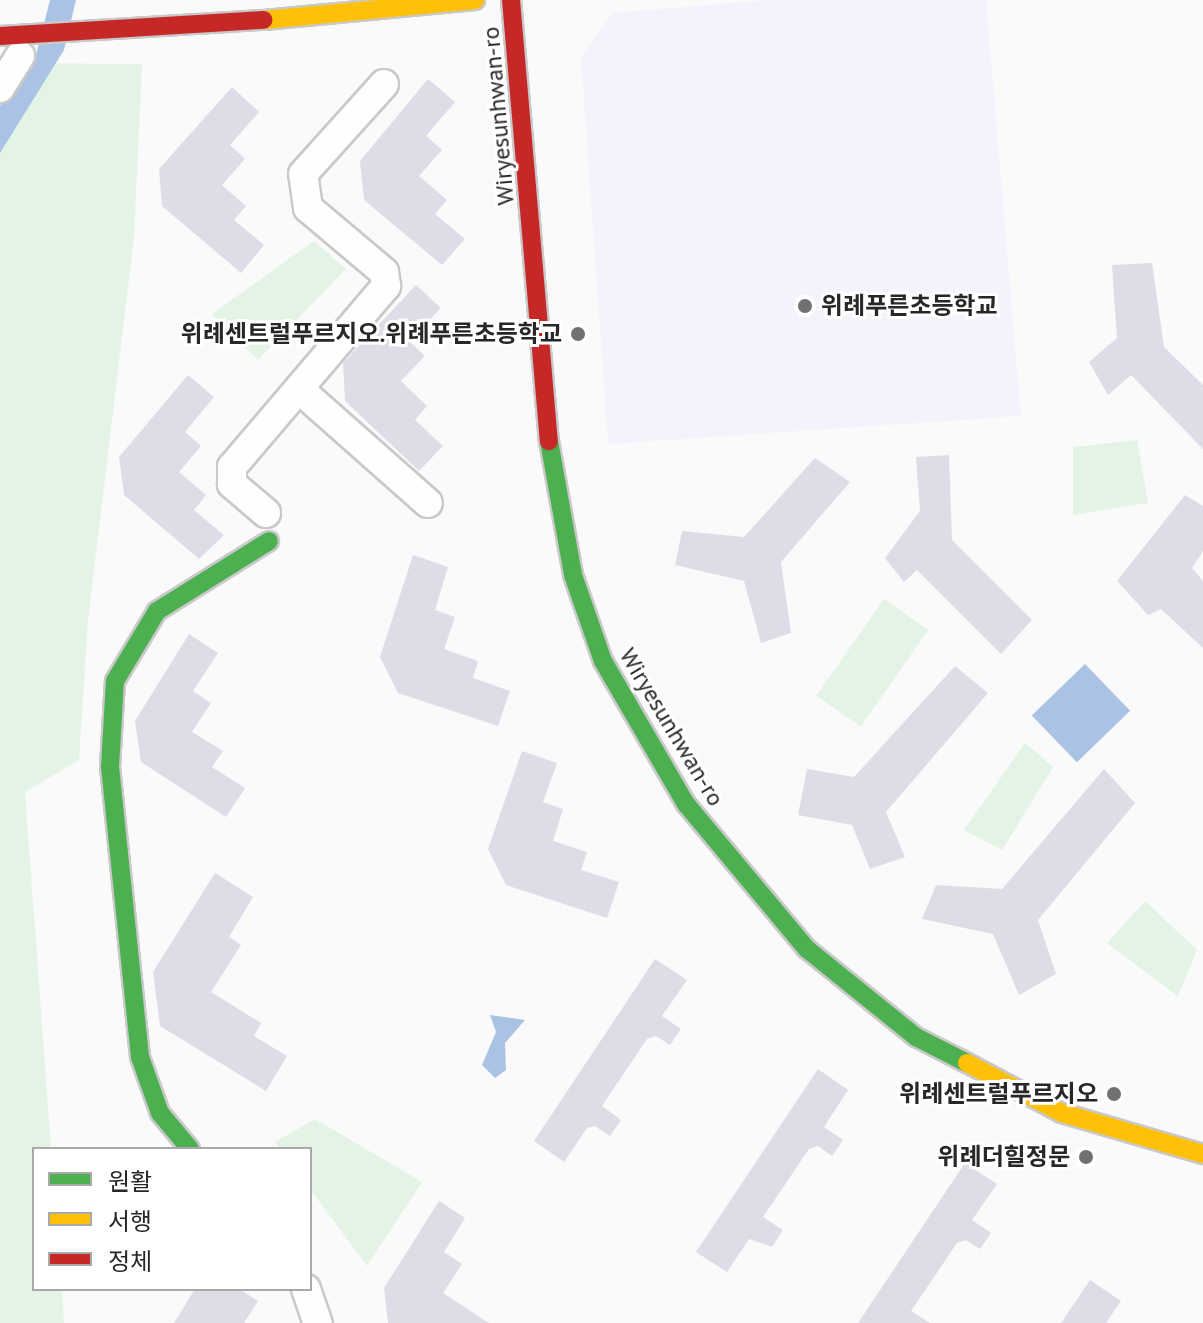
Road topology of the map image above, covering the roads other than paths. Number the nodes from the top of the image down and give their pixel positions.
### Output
1 (475, 0) edge
2 (511, 0) edge
3 (224, 12) edge
4 (0, 36) edge
5 (20, 56) dead end
6 (384, 84) dead end
7 (0, 88) edge
8 (299, 389) junction
9 (428, 503) dead end
10 (268, 527) joint
11 (188, 1147) edge
12 (1203, 1154) edge
13 (307, 1291) edge
14 (318, 1323) edge

1 - 3 street
2 - 12 street, Wiryesunhwan-ro
3 - 4 street
5 - 7 street
6 - 8 street
8 - 9 street
8 - 10 street
10 - 11 street
13 - 14 street

